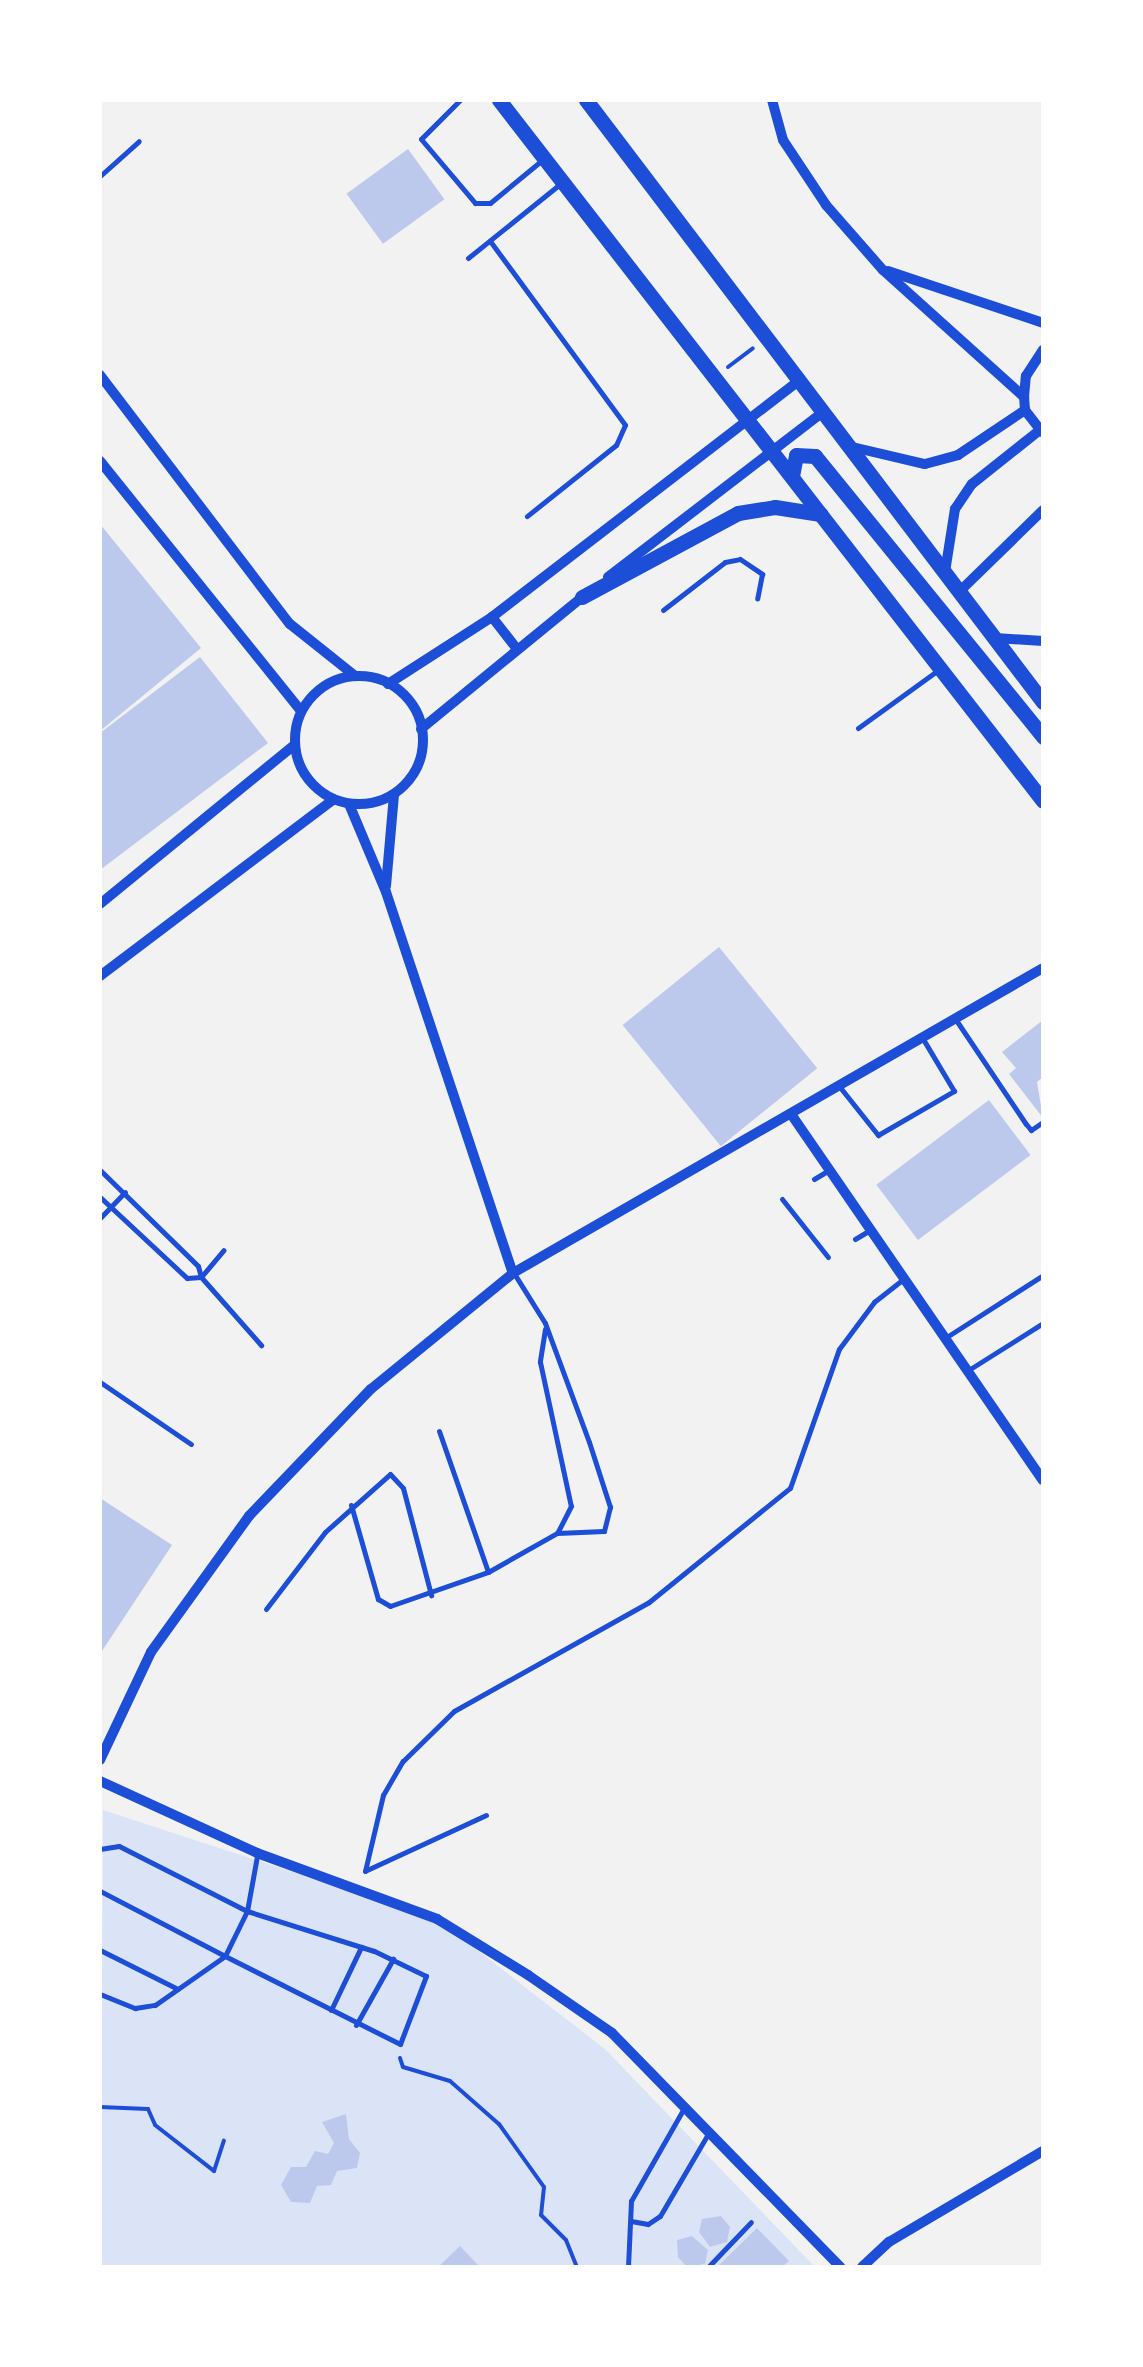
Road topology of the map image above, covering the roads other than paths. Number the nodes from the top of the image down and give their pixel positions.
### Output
1 (460, 100) edge
2 (499, 100) edge
3 (586, 100) edge
4 (772, 100) edge
5 (139, 141) dead end
6 (544, 158) junction
7 (100, 176) edge
8 (562, 182) junction
9 (490, 240) junction
10 (468, 258) dead end
11 (883, 270) junction
12 (1043, 324) edge
13 (1043, 350) edge
14 (100, 375) edge
15 (798, 381) junction
16 (1024, 397) junction
17 (1024, 410) junction
18 (822, 413) junction
19 (747, 421) junction
20 (1042, 431) edge
21 (847, 446) junction
22 (771, 452) junction
23 (100, 462) edge
24 (794, 479) junction
25 (1043, 510) edge
26 (820, 514) junction
27 (527, 516) dead end
28 (945, 573) junction
29 (959, 592) junction
30 (582, 597) junction
31 (757, 599) dead end
32 (662, 610) dead end
33 (492, 617) junction
34 (994, 638) junction
35 (1043, 641) edge
36 (516, 648) junction
37 (940, 668) junction
38 (354, 675) junction
39 (388, 684) junction
40 (1043, 702) edge
41 (300, 711) junction
42 (858, 728) dead end
43 (421, 729) junction
44 (1043, 738) edge
45 (294, 745) junction
46 (394, 795) junction
47 (334, 799) junction
48 (1043, 801) edge
49 (348, 804) junction
50 (386, 892) junction
51 (100, 904) edge
52 (1043, 968) edge
53 (100, 976) edge
54 (956, 1019) junction
55 (923, 1038) junction
56 (839, 1086) junction
57 (791, 1114) junction
58 (1043, 1122) edge
59 (100, 1170) edge
60 (829, 1170) junction
61 (814, 1179) dead end
62 (125, 1192) junction
63 (100, 1197) edge
64 (782, 1199) dead end
65 (111, 1206) junction
66 (100, 1218) edge
67 (870, 1230) junction
68 (856, 1239) dead end
69 (224, 1250) dead end
70 (828, 1257) dead end
71 (513, 1272) junction
72 (1043, 1275) edge
73 (201, 1278) junction
74 (902, 1280) junction
75 (1043, 1323) edge
76 (545, 1324) junction
77 (946, 1338) junction
78 (261, 1346) dead end
79 (968, 1371) junction
80 (100, 1382) edge
81 (438, 1431) dead end
82 (191, 1444) dead end
83 (1041, 1474) edge
84 (350, 1505) junction
85 (557, 1534) junction
86 (488, 1572) junction
87 (431, 1595) junction
88 (266, 1609) dead end
89 (100, 1760) edge
90 (100, 1782) edge
91 (486, 1815) dead end
92 (100, 1850) edge
93 (257, 1853) junction
94 (100, 1891) edge
95 (246, 1911) junction
96 (362, 1948) junction
97 (100, 1950) edge
98 (225, 1956) junction
99 (393, 1959) junction
100 (178, 1989) junction
101 (100, 1994) edge
102 (330, 2010) junction
103 (356, 2025) junction
104 (685, 2107) junction
105 (709, 2132) junction
106 (1043, 2151) edge
107 (630, 2220) junction
108 (751, 2222) dead end
109 (628, 2267) edge
110 (708, 2267) edge
111 (840, 2267) edge
112 (862, 2267) edge

1 - 6 lane
2 - 6 highway
3 - 15 highway
4 - 11 street
5 - 7 lane
6 - 8 highway
8 - 9 lane
8 - 19 highway
9 - 10 lane
9 - 27 lane
11 - 12 street
11 - 16 street
13 - 16 street
14 - 38 street
15 - 18 highway
15 - 19 street
16 - 17 street
17 - 20 street
17 - 21 street
18 - 21 highway
18 - 22 street
19 - 22 highway
19 - 33 street
20 - 28 street
21 - 28 highway
22 - 24 highway
22 - 30 street
23 - 41 street
24 - 26 highway
24 - 44 highway
25 - 29 street
26 - 30 highway
26 - 37 highway
28 - 29 highway
29 - 34 highway
30 - 36 street
31 - 32 lane
33 - 36 street
33 - 39 street
34 - 35 street
34 - 40 highway
36 - 43 street
37 - 42 lane
37 - 48 highway
38 - 39 street
38 - 41 street
39 - 43 street
41 - 45 street
43 - 46 street
45 - 47 street
45 - 51 street
46 - 49 street
46 - 50 street
47 - 49 street
47 - 53 street
49 - 50 street
50 - 71 street
52 - 54 street
54 - 55 street
54 - 58 lane
55 - 56 street
55 - 56 lane
56 - 57 street
57 - 60 street
57 - 71 street
59 - 62 lane
60 - 61 lane
60 - 67 street
62 - 65 lane
62 - 73 lane
63 - 65 lane
64 - 70 lane
65 - 66 lane
65 - 73 lane
67 - 68 lane
67 - 74 street
69 - 73 lane
71 - 76 lane
71 - 89 street
72 - 77 lane
73 - 78 lane
74 - 77 street
74 - 91 lane
75 - 79 lane
76 - 85 lane
76 - 85 lane
77 - 79 street
79 - 83 street
80 - 82 lane
81 - 86 lane
84 - 87 lane
84 - 87 lane
84 - 88 lane
85 - 86 lane
86 - 87 lane
90 - 93 street
92 - 95 lane
93 - 95 lane
93 - 104 street
94 - 98 lane
95 - 96 lane
95 - 98 lane
96 - 99 lane
96 - 102 lane
97 - 100 lane
98 - 100 lane
98 - 102 lane
99 - 103 lane
99 - 103 lane
100 - 101 lane
102 - 103 lane
104 - 105 street
104 - 107 lane
105 - 107 lane
105 - 111 street
106 - 112 street
107 - 109 lane
108 - 110 lane

